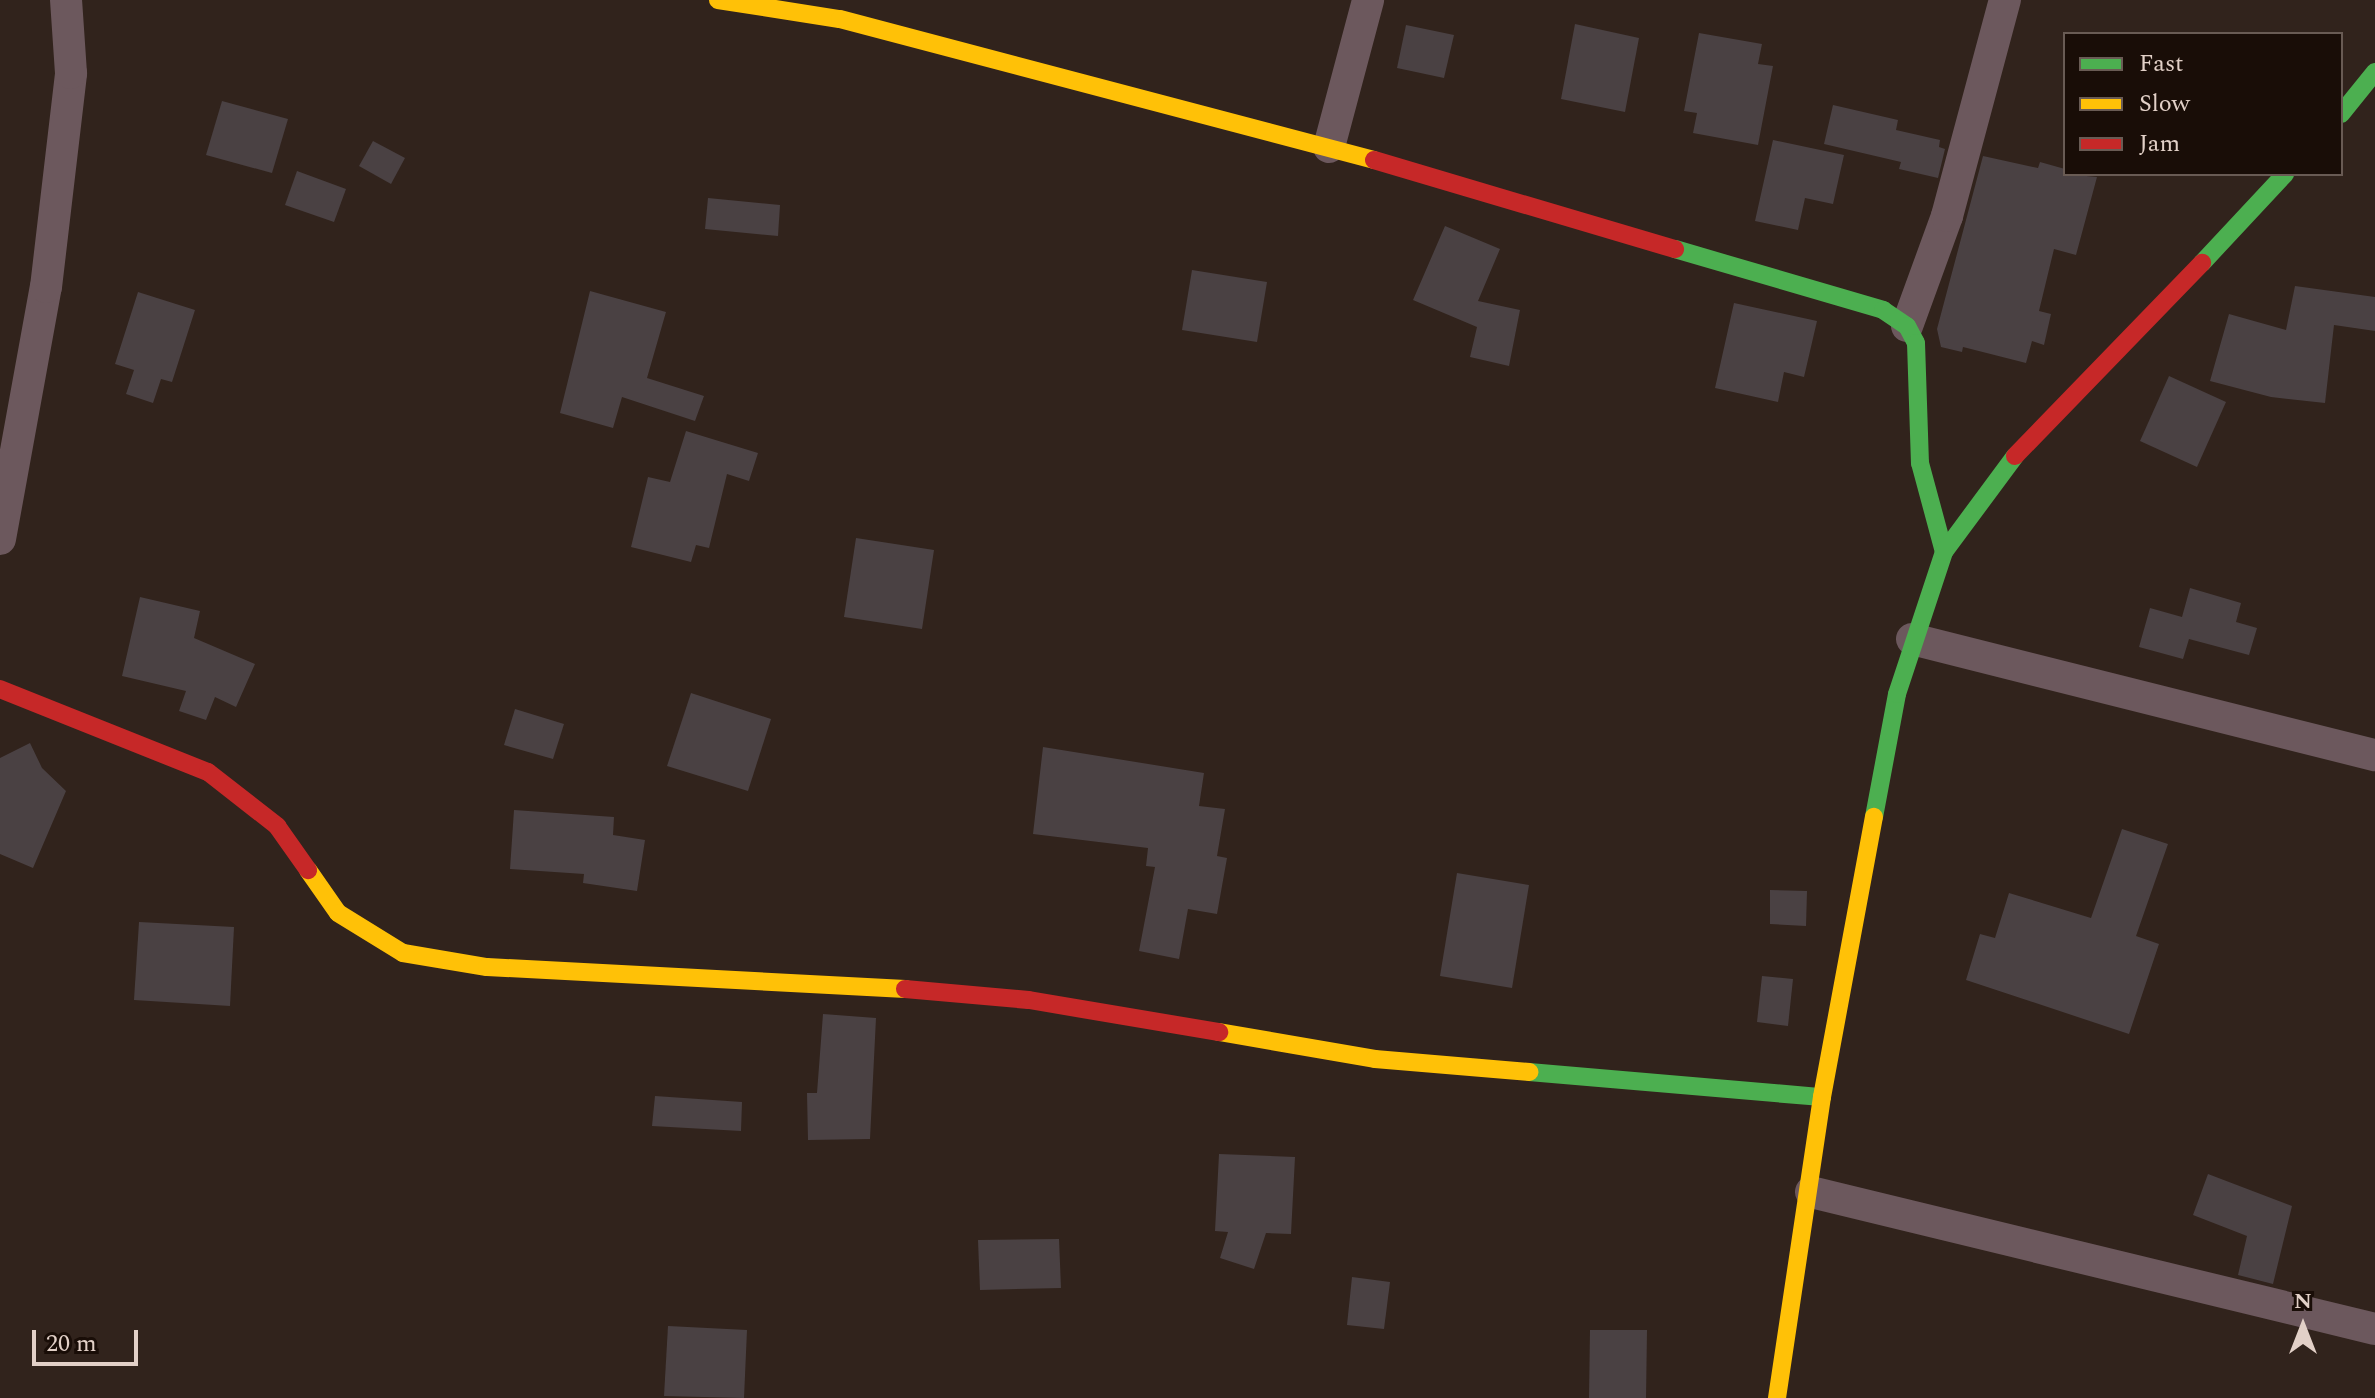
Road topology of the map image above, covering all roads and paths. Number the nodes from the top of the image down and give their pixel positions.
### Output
1 (66, 0) edge
2 (718, 0) edge
3 (1368, 0) edge
4 (2005, 0) edge
5 (841, 10) edge
6 (2375, 72) edge
7 (2343, 112) edge
8 (1329, 147) junction
9 (2283, 176) edge
10 (1907, 326) junction
11 (0, 539) edge
12 (1944, 552) junction
13 (1912, 639) junction
14 (0, 689) edge
15 (2375, 755) edge
16 (1822, 1097) junction
17 (1811, 1192) junction
18 (2375, 1329) edge
19 (1777, 1398) edge

1 - 11 street
2 - 5 street
3 - 8 street
4 - 10 street
5 - 8 street
6 - 7 street
8 - 10 street
9 - 12 street
10 - 12 street
12 - 13 street
13 - 15 street
13 - 16 street
14 - 16 street
16 - 17 street
17 - 18 street
17 - 19 street

